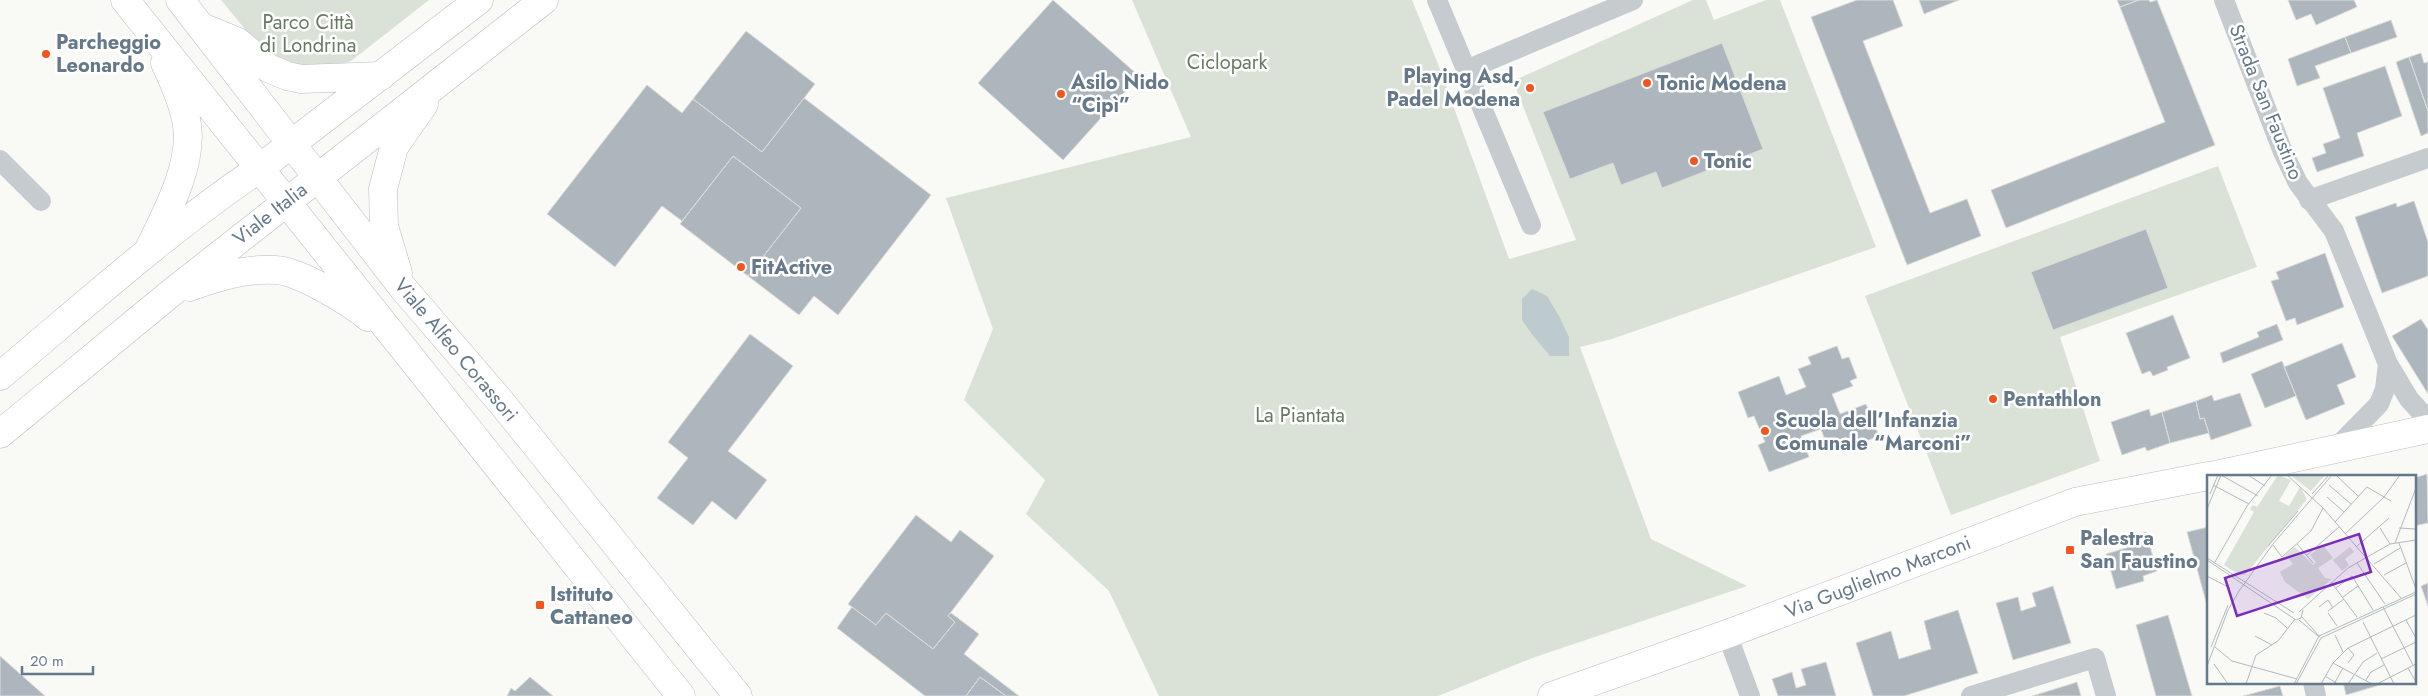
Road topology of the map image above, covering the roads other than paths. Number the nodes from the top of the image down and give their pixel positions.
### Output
1 (125, 0) edge
2 (180, 0) edge
3 (479, 0) edge
4 (544, 0) edge
5 (1437, 0) edge
6 (1633, 0) edge
7 (2224, 0) edge
8 (204, 28) junction
9 (150, 30) junction
10 (1466, 70) junction
11 (381, 76) junction
12 (439, 81) junction
13 (292, 144) junction
14 (2428, 158) edge
15 (0, 160) edge
16 (260, 168) junction
17 (318, 177) junction
18 (2309, 200) junction
19 (41, 201) dead end
20 (287, 202) junction
21 (1531, 225) dead end
22 (146, 255) junction
23 (403, 288) junction
24 (171, 293) junction
25 (404, 348) junction
26 (2388, 364) junction
27 (0, 376) edge
28 (2428, 420) edge
29 (2428, 429) edge
30 (0, 434) edge
31 (2333, 451) junction
32 (2253, 472) edge
33 (2220, 475) edge
34 (2207, 476) edge
35 (1727, 634) junction
36 (681, 696) edge
37 (738, 696) edge
38 (1552, 696) edge
39 (1750, 696) edge
40 (1971, 696) edge
41 (2106, 696) edge

1 - 9 street, Viale Alfeo Corassori
2 - 8 street, Viale Alfeo Corassori
3 - 11 street
4 - 12 street, Viale Italia
5 - 10 street
6 - 10 street
7 - 18 street, Strada San Faustino
8 - 11 street
8 - 13 street, Viale Alfeo Corassori
9 - 16 street, Viale Alfeo Corassori
9 - 22 street
10 - 21 street
11 - 13 street
12 - 17 street, Viale Italia
12 - 23 street
13 - 16 street
13 - 17 street, Viale Alfeo Corassori
14 - 18 street
15 - 19 street
16 - 20 street, Viale Alfeo Corassori
16 - 22 street
17 - 20 street, Viale Italia
17 - 23 street, Viale Alfeo Corassori
18 - 26 street, Strada San Faustino
20 - 24 street, Viale Italia
20 - 25 street, Viale Alfeo Corassori
22 - 27 street
23 - 37 street, Viale Alfeo Corassori
24 - 25 street
24 - 30 street, Viale Italia
25 - 36 street, Viale Alfeo Corassori
26 - 28 street, Strada San Faustino
26 - 31 street, Strada San Faustino
29 - 31 street, Via Guglielmo Marconi
31 - 32 street, Via Guglielmo Marconi
32 - 33 street, Via Guglielmo Marconi
34 - 35 street, Via Guglielmo Marconi
35 - 38 street, Via Guglielmo Marconi
35 - 39 street
40 - 41 street

